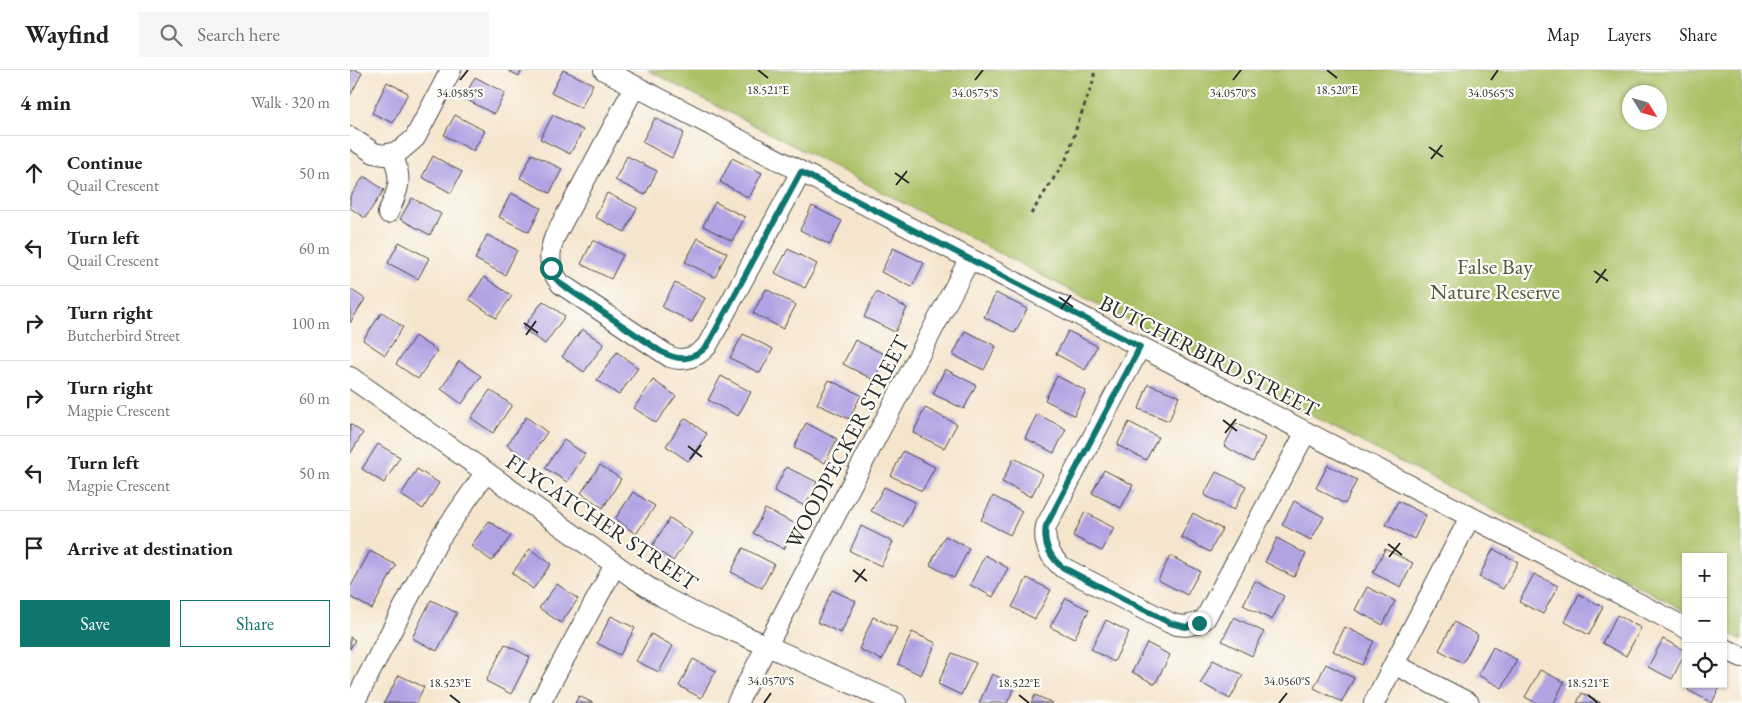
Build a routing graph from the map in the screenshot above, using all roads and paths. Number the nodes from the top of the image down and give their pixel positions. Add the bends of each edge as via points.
1 (451, 70) edge
2 (604, 70) edge
3 (1094, 70) edge
4 (635, 86) junction
5 (350, 137) edge
6 (392, 154) junction
7 (801, 172) junction
8 (388, 213) dead end
9 (1031, 214) dead end
10 (969, 260) junction
11 (1140, 347) junction
12 (350, 377) edge
13 (1306, 432) junction
14 (486, 472) junction
15 (1470, 517) junction
16 (615, 565) junction
17 (1682, 626) edge
18 (767, 646) junction
19 (1727, 650) edge
20 (1742, 657) edge
21 (1394, 664) junction
22 (354, 703) edge
23 (540, 703) edge
24 (737, 703) edge
25 (896, 703) edge
26 (1374, 703) edge
27 (1469, 703) edge

1 - 6 street via 415,138
2 - 4 street, BUTCHERBIRD STREET
3 - 9 path via 1094,79 1068,156
4 - 7 street, BUTCHERBIRD STREET
4 - 7 street via 555,236 550,259 554,277 561,284 670,357 692,357 707,346
5 - 6 street via 374,153
6 - 8 street via 399,189
7 - 10 street, BUTCHERBIRD STREET
10 - 11 street, BUTCHERBIRD STREET
10 - 18 street, WOODPECKER STREET
11 - 13 street, BUTCHERBIRD STREET
11 - 13 street via 1044,534 1049,551 1062,567 1170,623 1186,627 1206,619
12 - 14 street, FLYCATCHER STREET
13 - 15 street, BUTCHERBIRD STREET
14 - 16 street, FLYCATCHER STREET
14 - 22 street via 439,539
15 - 17 street, BUTCHERBIRD STREET
15 - 21 street
16 - 18 street, FLYCATCHER STREET via 663,597
16 - 23 street
18 - 24 street, WOODPECKER STREET
18 - 25 street, FLYCATCHER STREET
19 - 20 street
21 - 26 street
21 - 27 street

